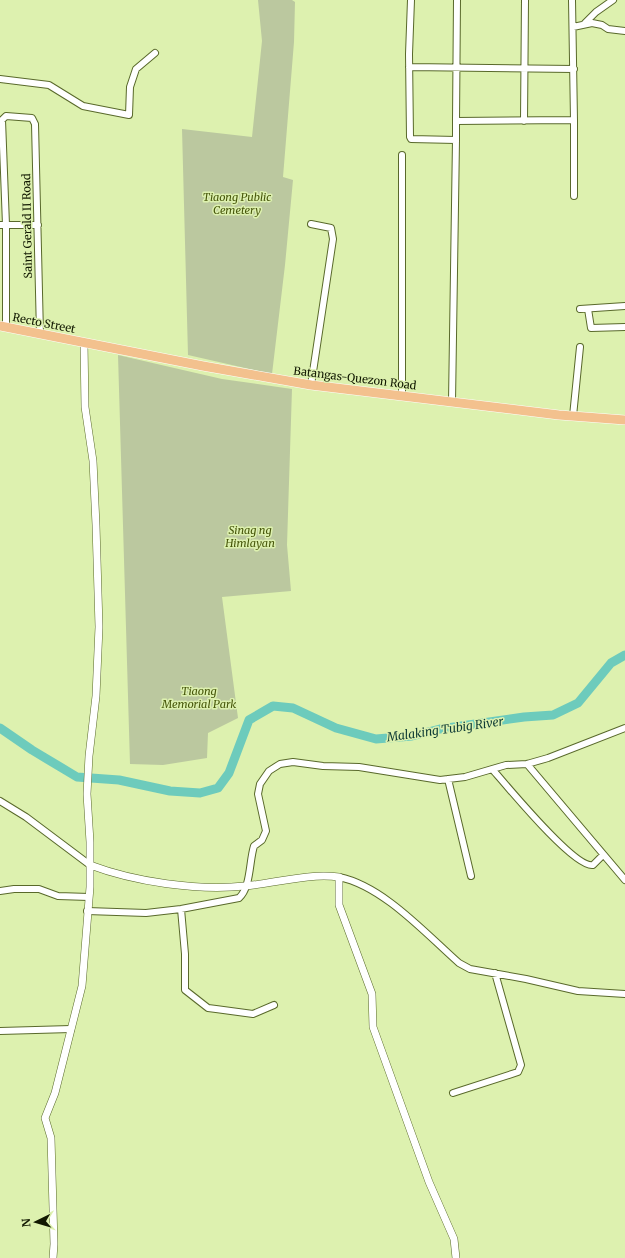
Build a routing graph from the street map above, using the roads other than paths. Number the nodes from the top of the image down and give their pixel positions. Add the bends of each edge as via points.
1 (412, 0) edge
2 (457, 0) edge
3 (525, 0) edge
4 (572, 0) edge
5 (613, 0) edge
6 (585, 24) junction
7 (573, 27) junction
8 (625, 31) edge
9 (155, 53) dead end
10 (409, 67) junction
11 (456, 67) junction
12 (524, 68) junction
13 (574, 69) junction
14 (0, 79) edge
15 (574, 120) junction
16 (456, 121) junction
17 (524, 121) junction
18 (456, 140) junction
19 (402, 156) dead end
20 (574, 196) dead end
21 (311, 224) dead end
22 (3, 225) edge
23 (38, 225) junction
24 (625, 306) edge
25 (580, 309) dead end
26 (588, 309) junction
27 (3, 327) edge
28 (625, 327) edge
29 (40, 334) junction
30 (84, 343) junction
31 (580, 347) dead end
32 (310, 385) junction
33 (402, 396) junction
34 (452, 402) junction
35 (573, 416) junction
36 (625, 420) edge
37 (625, 728) edge
38 (527, 764) junction
39 (493, 770) junction
40 (448, 779) junction
41 (0, 801) edge
42 (603, 855) junction
43 (90, 865) junction
44 (471, 876) dead end
45 (339, 877) junction
46 (625, 880) edge
47 (247, 886) junction
48 (0, 891) edge
49 (88, 897) junction
50 (181, 909) junction
51 (87, 911) junction
52 (495, 973) junction
53 (625, 994) edge
54 (274, 1005) dead end
55 (71, 1029) junction
56 (0, 1031) edge
57 (453, 1092) dead end
58 (53, 1258) edge
59 (456, 1258) edge

1 - 10 street
2 - 11 street
3 - 12 street
4 - 7 street
5 - 6 street
6 - 7 street
6 - 8 street via 592,23 608,29
7 - 13 street
9 - 14 street via 136,69 130,87 129,115 83,106 49,85
10 - 11 street
10 - 18 street via 411,139
11 - 12 street
11 - 16 street
12 - 13 street
12 - 17 street
13 - 15 street
15 - 17 street
15 - 20 street
16 - 17 street
16 - 18 street
18 - 34 street
19 - 33 street
21 - 32 street via 331,228 333,239
22 - 23 street
22 - 23 street, Saint Gerald II Road via 2,120 6,116 32,118 35,124
22 - 27 street
23 - 29 street, Saint Gerald II Road
24 - 26 street
25 - 26 street
26 - 28 street via 591,328
27 - 29 main road, Recto Street
29 - 30 main road, Recto Street
30 - 32 main road, Batangas-Quezon Road
30 - 43 street via 85,407 93,461 96,517 99,627 87,794
31 - 35 street
32 - 33 main road, Batangas-Quezon Road
33 - 34 main road, Batangas-Quezon Road
34 - 35 main road, Batangas-Quezon Road
35 - 36 main road, Batangas-Quezon Road
37 - 38 street
38 - 39 street via 506,765
38 - 42 street
39 - 40 street
39 - 42 street via 548,833 584,864 593,865
40 - 44 street
40 - 47 street via 440,780 359,767 293,762 280,764 269,772 260,784 258,794 266,832 262,840 254,846
41 - 43 street via 26,817
42 - 46 street
43 - 47 street via 112,873 151,881 210,887
43 - 49 street
45 - 47 street via 317,876
45 - 52 street via 361,883 385,898 459,963
45 - 59 street via 339,905 372,994 373,1028 429,1182 454,1239
47 - 50 street via 239,898
48 - 49 street via 39,889 58,896
49 - 51 street
50 - 51 street via 146,913
50 - 54 street via 185,990 208,1008 253,1014
51 - 55 street via 82,986
52 - 53 street via 578,991
52 - 57 street via 521,1069
55 - 56 street
55 - 58 street via 55,1093 45,1118 51,1138

